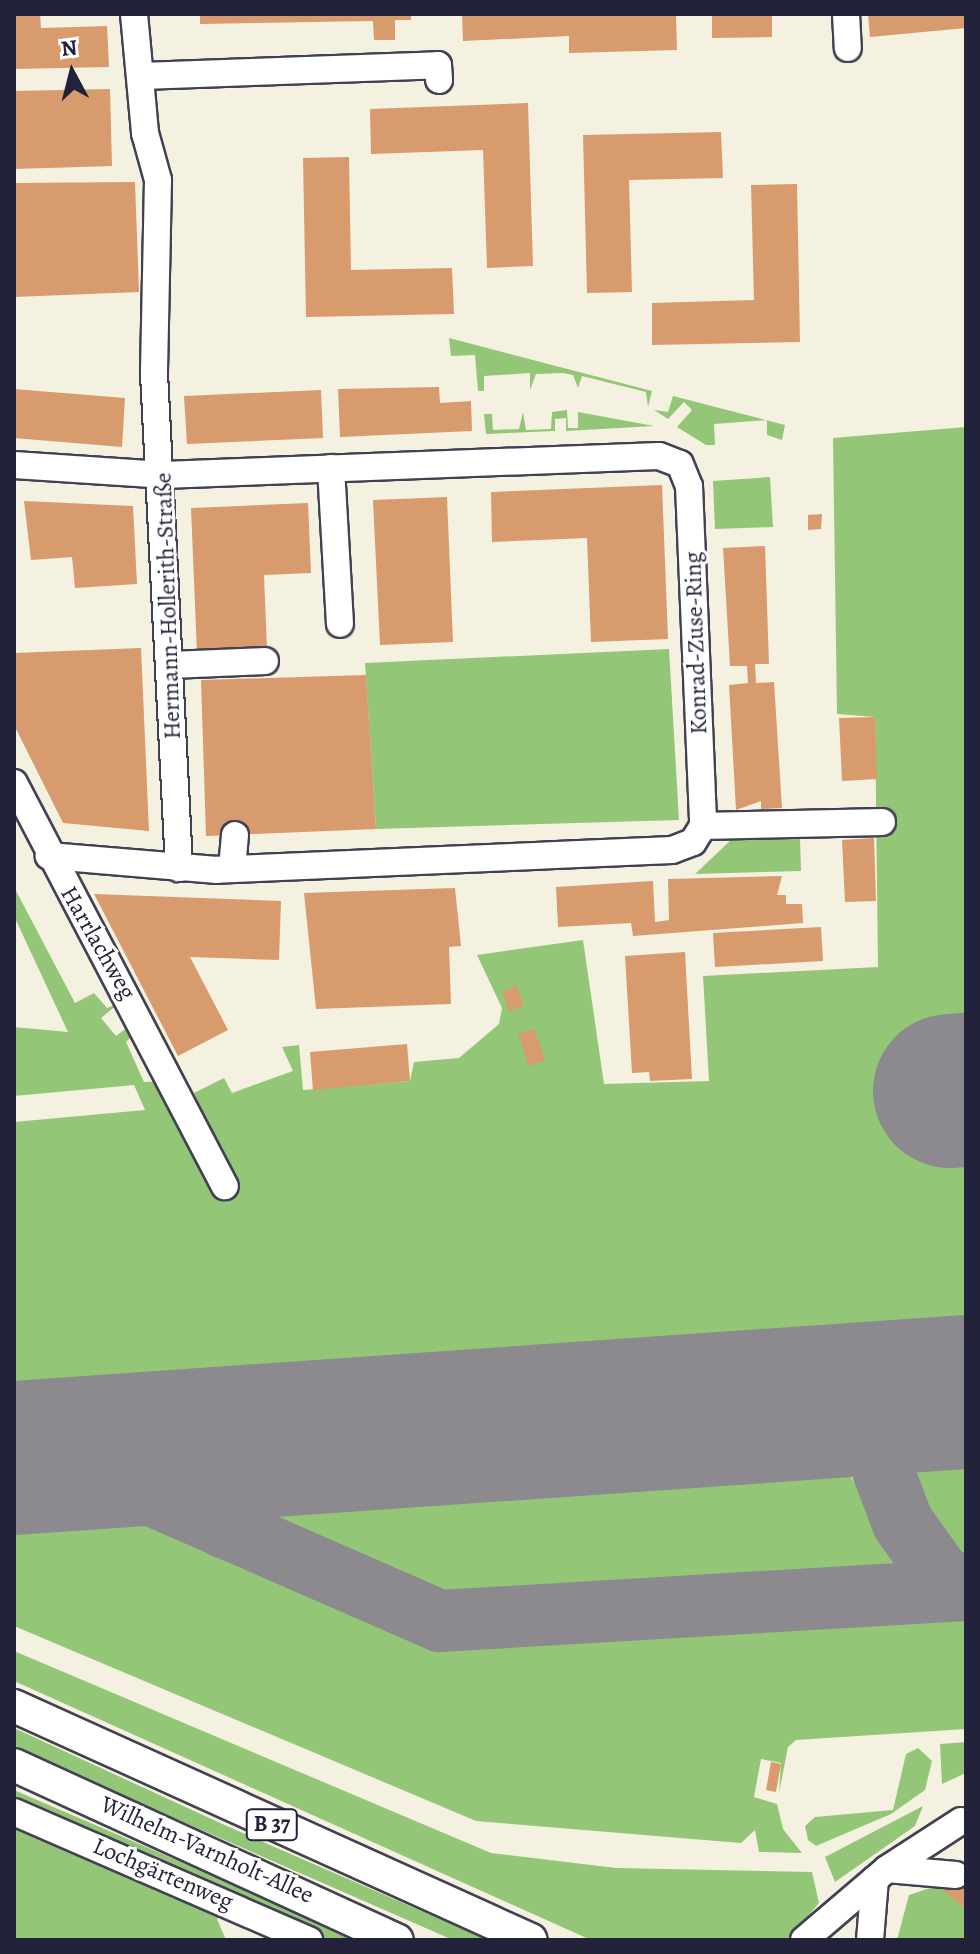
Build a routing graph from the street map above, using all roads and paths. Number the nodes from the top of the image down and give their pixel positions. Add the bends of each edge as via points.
1 (134, 14) edge
2 (846, 14) edge
3 (848, 48) dead end
4 (142, 76) junction
5 (439, 80) dead end
6 (14, 465) edge
7 (331, 468) junction
8 (163, 475) junction
9 (340, 624) dead end
10 (265, 661) dead end
11 (171, 665) junction
12 (14, 783) edge
13 (882, 822) dead end
14 (703, 826) junction
15 (235, 835) dead end
16 (49, 856) junction
17 (179, 868) junction
18 (232, 869) junction
19 (225, 1186) dead end
20 (14, 1706) edge
21 (14, 1765) edge
22 (14, 1812) edge
23 (961, 1821) dead end
24 (881, 1874) junction
25 (956, 1875) dead end
26 (839, 1912) junction
27 (309, 1940) edge
28 (397, 1940) edge
29 (531, 1940) edge
30 (805, 1940) edge
31 (832, 1940) edge
32 (870, 1940) edge

1 - 4 street, Hermann-Hollerith-Straße
2 - 3 street
4 - 5 street via 438,65
4 - 8 street, Hermann-Hollerith-Straße via 158,180 156,345
6 - 8 street, Konrad-Zuse-Ring
7 - 8 street, Konrad-Zuse-Ring
7 - 9 street
7 - 14 street, Konrad-Zuse-Ring via 659,456 680,464 689,486
8 - 11 street, Hermann-Hollerith-Straße
10 - 11 street
11 - 17 street, Hermann-Hollerith-Straße
12 - 16 street, Harrlachweg
13 - 14 street
14 - 18 street via 693,842 672,850
15 - 18 street
16 - 17 street
16 - 19 street, Harrlachweg
17 - 18 street
20 - 29 main road, Wilhelm-Varnholt-Allee / B 37
21 - 28 main road, Wilhelm-Varnholt-Allee / B 37
22 - 27 street, Lochgärtenweg
23 - 24 street
24 - 25 street
24 - 26 street
24 - 32 street
26 - 30 street
26 - 31 street

